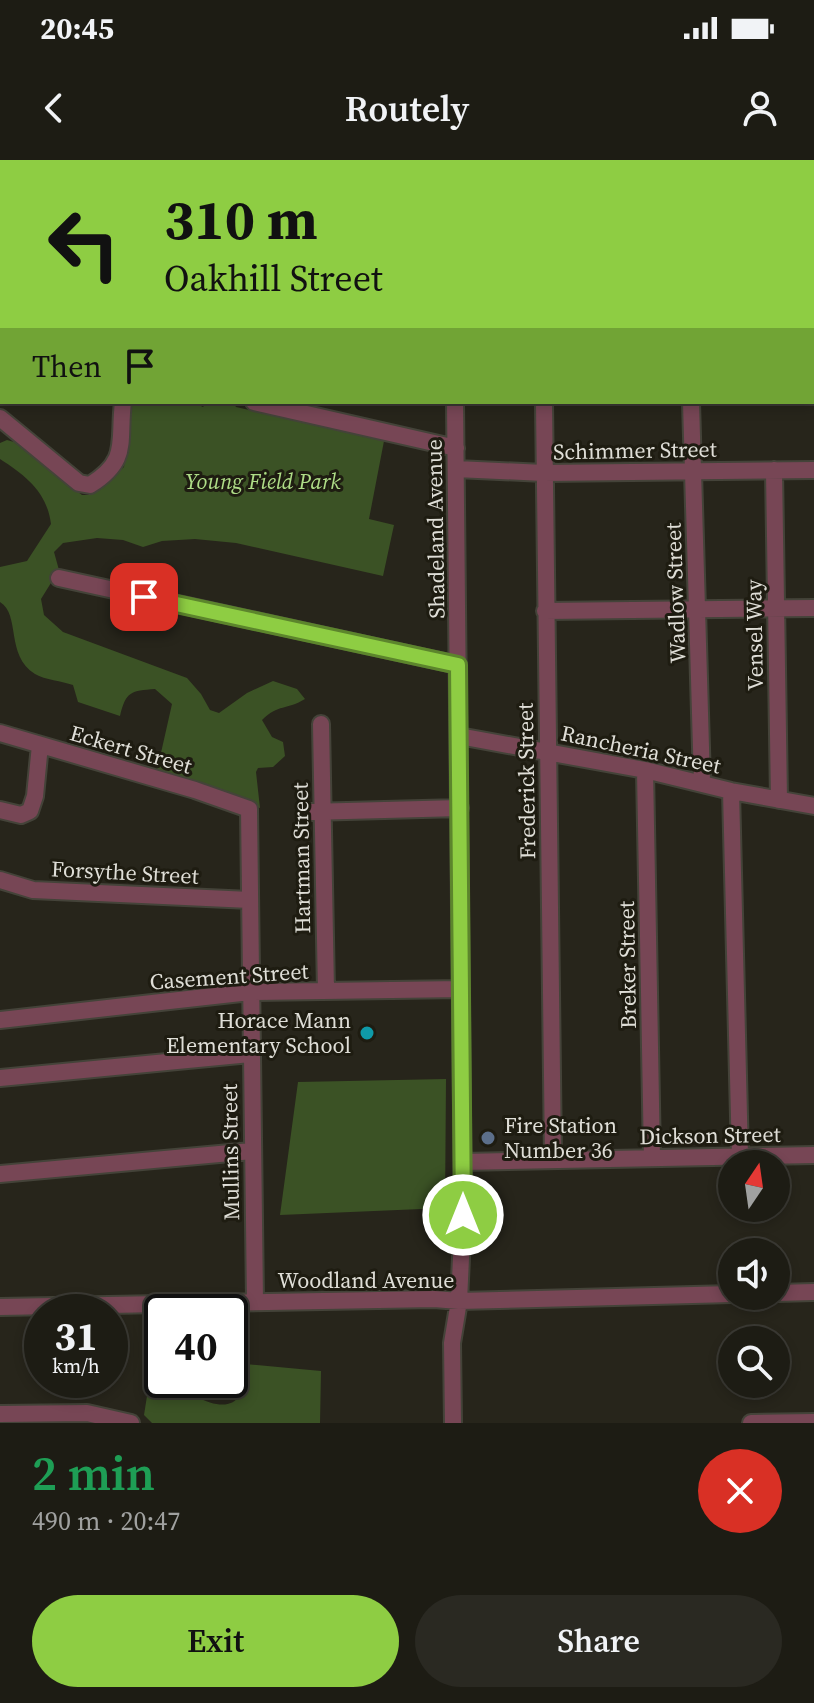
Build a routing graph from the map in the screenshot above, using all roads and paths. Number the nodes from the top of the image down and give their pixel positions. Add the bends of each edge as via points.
1 (123, 404) edge
2 (263, 404) edge
3 (455, 404) edge
4 (544, 404) edge
5 (691, 404) edge
6 (0, 418) edge
7 (456, 448) junction
8 (456, 469) junction
9 (693, 470) junction
10 (774, 470) junction
11 (814, 470) edge
12 (544, 473) junction
13 (59, 578) dead end
14 (814, 608) edge
15 (697, 609) junction
16 (775, 609) junction
17 (545, 611) junction
18 (458, 665) junction
19 (321, 724) dead end
20 (0, 733) edge
21 (459, 736) junction
22 (40, 745) junction
23 (548, 752) junction
24 (645, 770) junction
25 (702, 782) junction
26 (731, 791) junction
27 (779, 800) junction
28 (814, 806) edge
29 (460, 808) junction
30 (249, 809) joint
31 (0, 810) edge
32 (316, 812) junction
33 (0, 880) edge
34 (250, 900) junction
35 (461, 989) junction
36 (326, 991) junction
37 (250, 992) junction
38 (0, 1020) edge
39 (250, 1054) junction
40 (0, 1078) edge
41 (740, 1150) edge
42 (252, 1151) junction
43 (814, 1155) edge
44 (790, 1156) edge
45 (718, 1157) edge
46 (652, 1158) junction
47 (553, 1160) junction
48 (463, 1162) junction
49 (0, 1174) edge
50 (814, 1292) edge
51 (790, 1293) edge
52 (718, 1294) edge
53 (459, 1301) junction
54 (255, 1302) junction
55 (0, 1307) edge
56 (0, 1414) edge
57 (814, 1422) edge
58 (131, 1423) edge
59 (453, 1423) edge
60 (751, 1423) edge

1 - 6 street via 119,458 90,485 79,483
2 - 7 street
3 - 7 street, Shadeland Avenue
4 - 12 street, Frederick Street
5 - 9 street, Wadlow Street
7 - 8 street, Shadeland Avenue
8 - 12 street, Schimmer Street
8 - 18 street, Shadeland Avenue
9 - 10 street, Schimmer Street
9 - 12 street, Schimmer Street
9 - 15 street, Wadlow Street
10 - 11 street, Schimmer Street
10 - 16 street, Vensel Way
12 - 17 street, Frederick Street
13 - 18 street
14 - 16 street
15 - 16 street
15 - 17 street
15 - 25 street, Wadlow Street
16 - 27 street, Vensel Way
17 - 23 street, Frederick Street
18 - 21 street, Shadeland Avenue
19 - 32 street, Hartman Street
20 - 22 street, Eckert Street
21 - 23 street, Rancheria Street
21 - 29 street, Shadeland Avenue
22 - 30 street, Eckert Street
22 - 31 street via 30,811 25,815
23 - 24 street, Rancheria Street
23 - 47 street, Frederick Street
24 - 25 street, Rancheria Street
24 - 46 street, Breker Street
25 - 26 street, Rancheria Street
26 - 27 street, Rancheria Street
26 - 41 street
27 - 28 street, Rancheria Street
29 - 32 street
29 - 35 street, Shadeland Avenue
30 - 34 street, Mullins Street
32 - 36 street, Hartman Street
33 - 34 street, Forsythe Street via 33,890
34 - 37 street, Mullins Street
35 - 36 street, Casement Street
35 - 48 street, Shadeland Avenue
36 - 37 street, Casement Street
37 - 38 street, Casement Street
37 - 39 street, Mullins Street
39 - 40 street
39 - 42 street, Mullins Street
42 - 49 street
42 - 54 street, Mullins Street
43 - 44 street, Dickson Street
45 - 46 street, Dickson Street
46 - 47 street, Dickson Street
47 - 48 street, Dickson Street
48 - 53 street, Shadeland Avenue
50 - 51 street
52 - 53 street, Woodland Avenue
53 - 54 street, Woodland Avenue
53 - 59 street, Shadeland Avenue via 452,1343
54 - 55 street, Woodland Avenue
56 - 58 street via 87,1413
57 - 60 street

